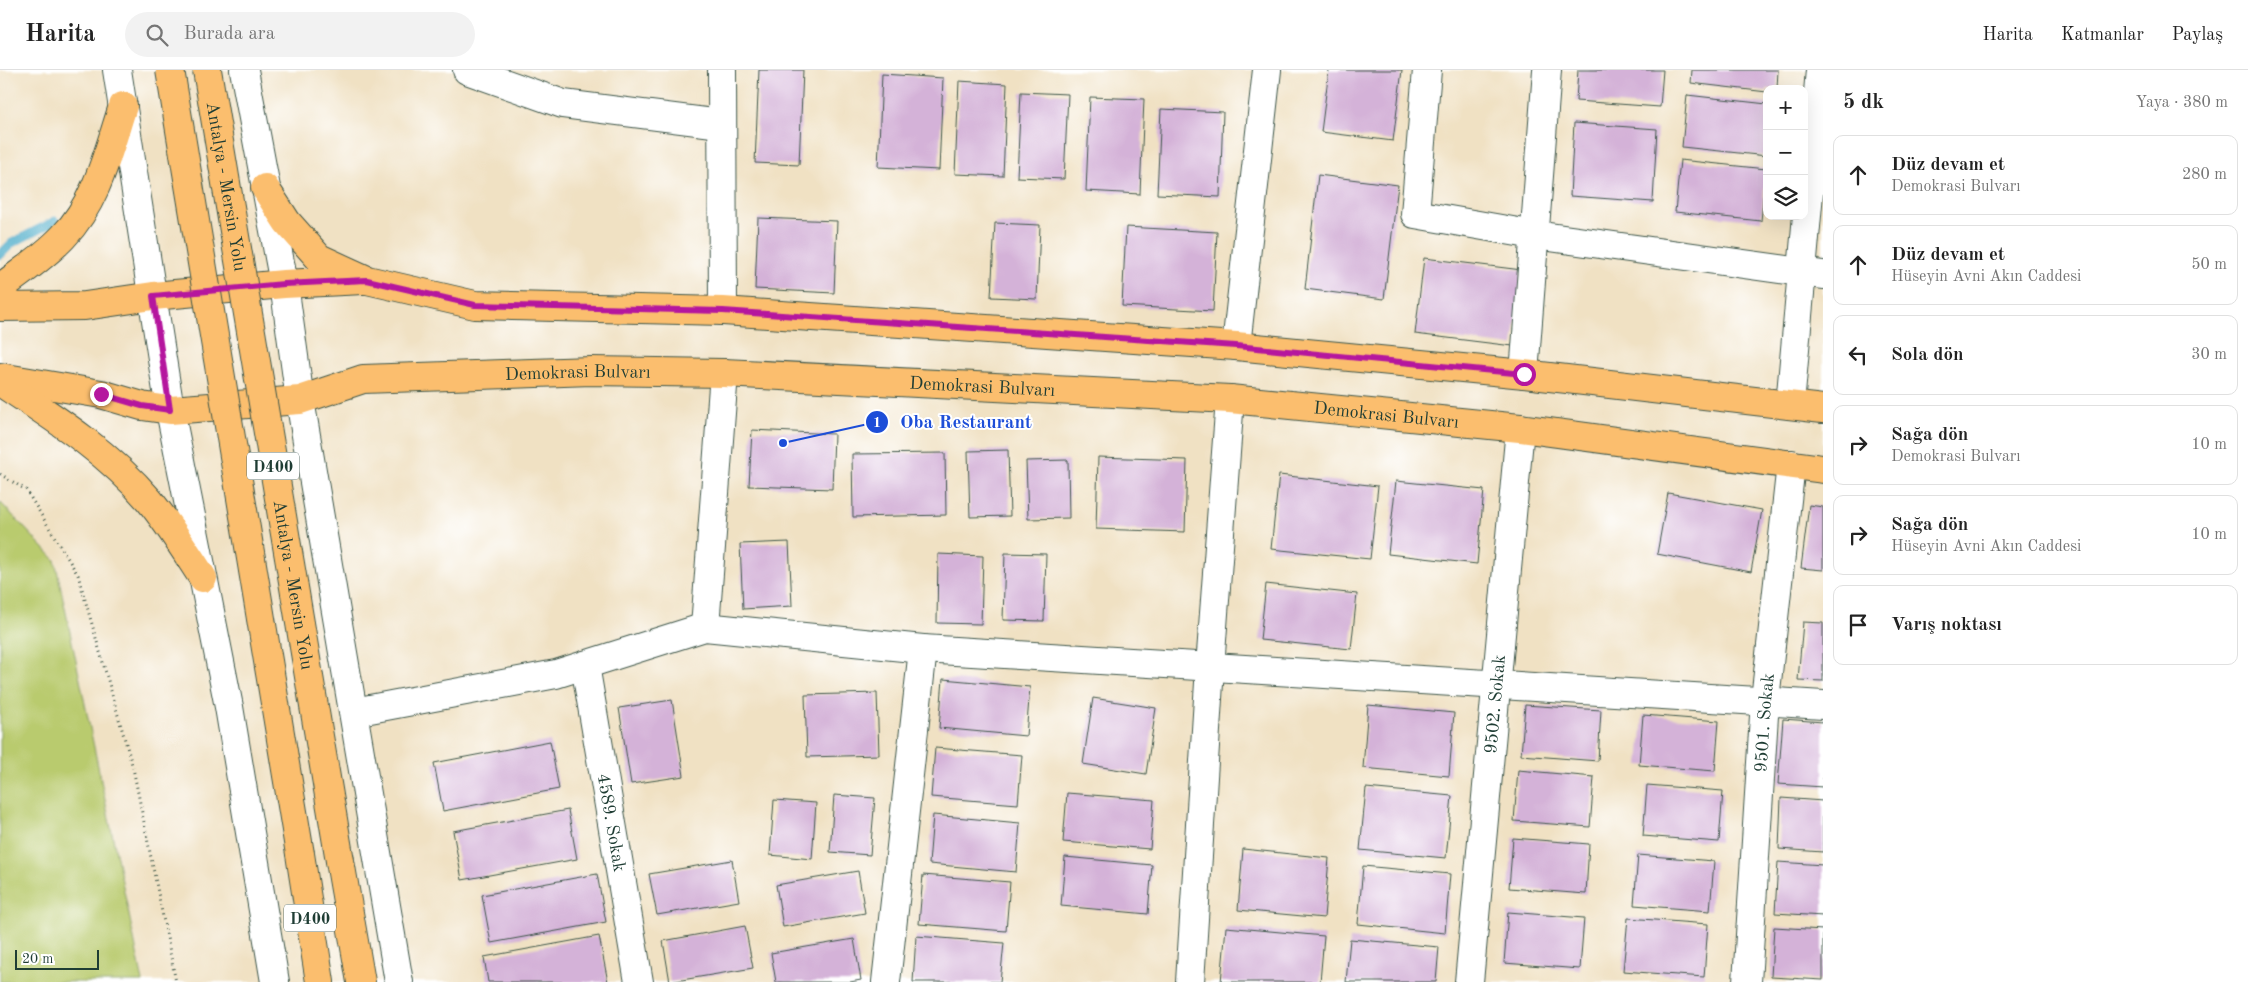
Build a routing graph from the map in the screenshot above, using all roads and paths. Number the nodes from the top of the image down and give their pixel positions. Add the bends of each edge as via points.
1 (118, 70) edge
2 (170, 70) edge
3 (207, 70) edge
4 (244, 70) edge
5 (467, 70) edge
6 (722, 70) edge
7 (1267, 70) edge
8 (1427, 70) edge
9 (1547, 70) edge
10 (1820, 70) edge
11 (123, 106) junction
12 (721, 124) junction
13 (265, 188) junction
14 (1535, 235) junction
15 (1812, 274) edge
16 (367, 280) junction
17 (284, 284) junction
18 (0, 288) edge
19 (153, 296) junction
20 (0, 307) edge
21 (723, 311) junction
22 (1236, 346) junction
23 (724, 373) junction
24 (1524, 374) junction
25 (0, 377) edge
26 (0, 382) edge
27 (1230, 399) junction
28 (300, 400) junction
29 (1790, 405) junction
30 (1823, 409) edge
31 (170, 410) junction
32 (1520, 428) junction
33 (1791, 464) junction
34 (1823, 469) edge
35 (0, 474) edge
36 (203, 578) junction
37 (705, 627) junction
38 (924, 649) junction
39 (585, 664) junction
40 (1210, 667) junction
41 (1497, 684) junction
42 (1765, 700) junction
43 (1823, 705) edge
44 (354, 712) junction
45 (176, 982) edge
46 (276, 982) edge
47 (320, 982) edge
48 (361, 982) edge
49 (399, 982) edge
50 (639, 982) edge
51 (886, 982) edge
52 (1190, 982) edge
53 (1469, 982) edge
54 (1747, 982) edge

1 - 11 street
2 - 47 main road, Antalya - Mersin Yolu / D400, bridge
3 - 48 main road, Antalya - Mersin Yolu / D400, bridge
4 - 13 street
5 - 12 street via 563,104
6 - 12 street
7 - 22 street
8 - 14 street via 1415,214
9 - 14 street
10 - 15 street
11 - 18 main road via 96,186 75,224 49,250
11 - 19 street
12 - 21 street
13 - 16 main road via 287,222 319,258
13 - 17 street
14 - 15 street
14 - 24 street
15 - 29 street
16 - 17 main road
16 - 21 main road via 475,305
17 - 19 main road
17 - 28 street
19 - 20 main road via 85,306
19 - 31 street
21 - 22 main road
22 - 24 main road
23 - 27 main road, Demokrasi Bulvarı
23 - 28 main road, Demokrasi Bulvarı via 591,371 364,379
23 - 37 street
24 - 29 main road
25 - 31 main road, Demokrasi Bulvarı via 101,394
26 - 36 main road via 69,428 132,481 164,520
27 - 32 main road, Demokrasi Bulvarı
27 - 40 street
28 - 31 main road, Demokrasi Bulvarı
28 - 44 street
29 - 30 main road
31 - 36 street
32 - 33 main road, Demokrasi Bulvarı
32 - 41 street, 9502. Sokak
33 - 34 main road, Demokrasi Bulvarı
33 - 42 street, 9501. Sokak
35 - 45 path via 26,490 78,575 133,768
36 - 46 street
37 - 38 street
37 - 39 street
38 - 40 street
38 - 51 street
39 - 44 street via 556,674
39 - 50 street, 4589. Sokak
40 - 41 street
40 - 52 street
41 - 42 street
41 - 53 street, 9502. Sokak
42 - 43 street
42 - 54 street, 9501. Sokak
44 - 49 street

